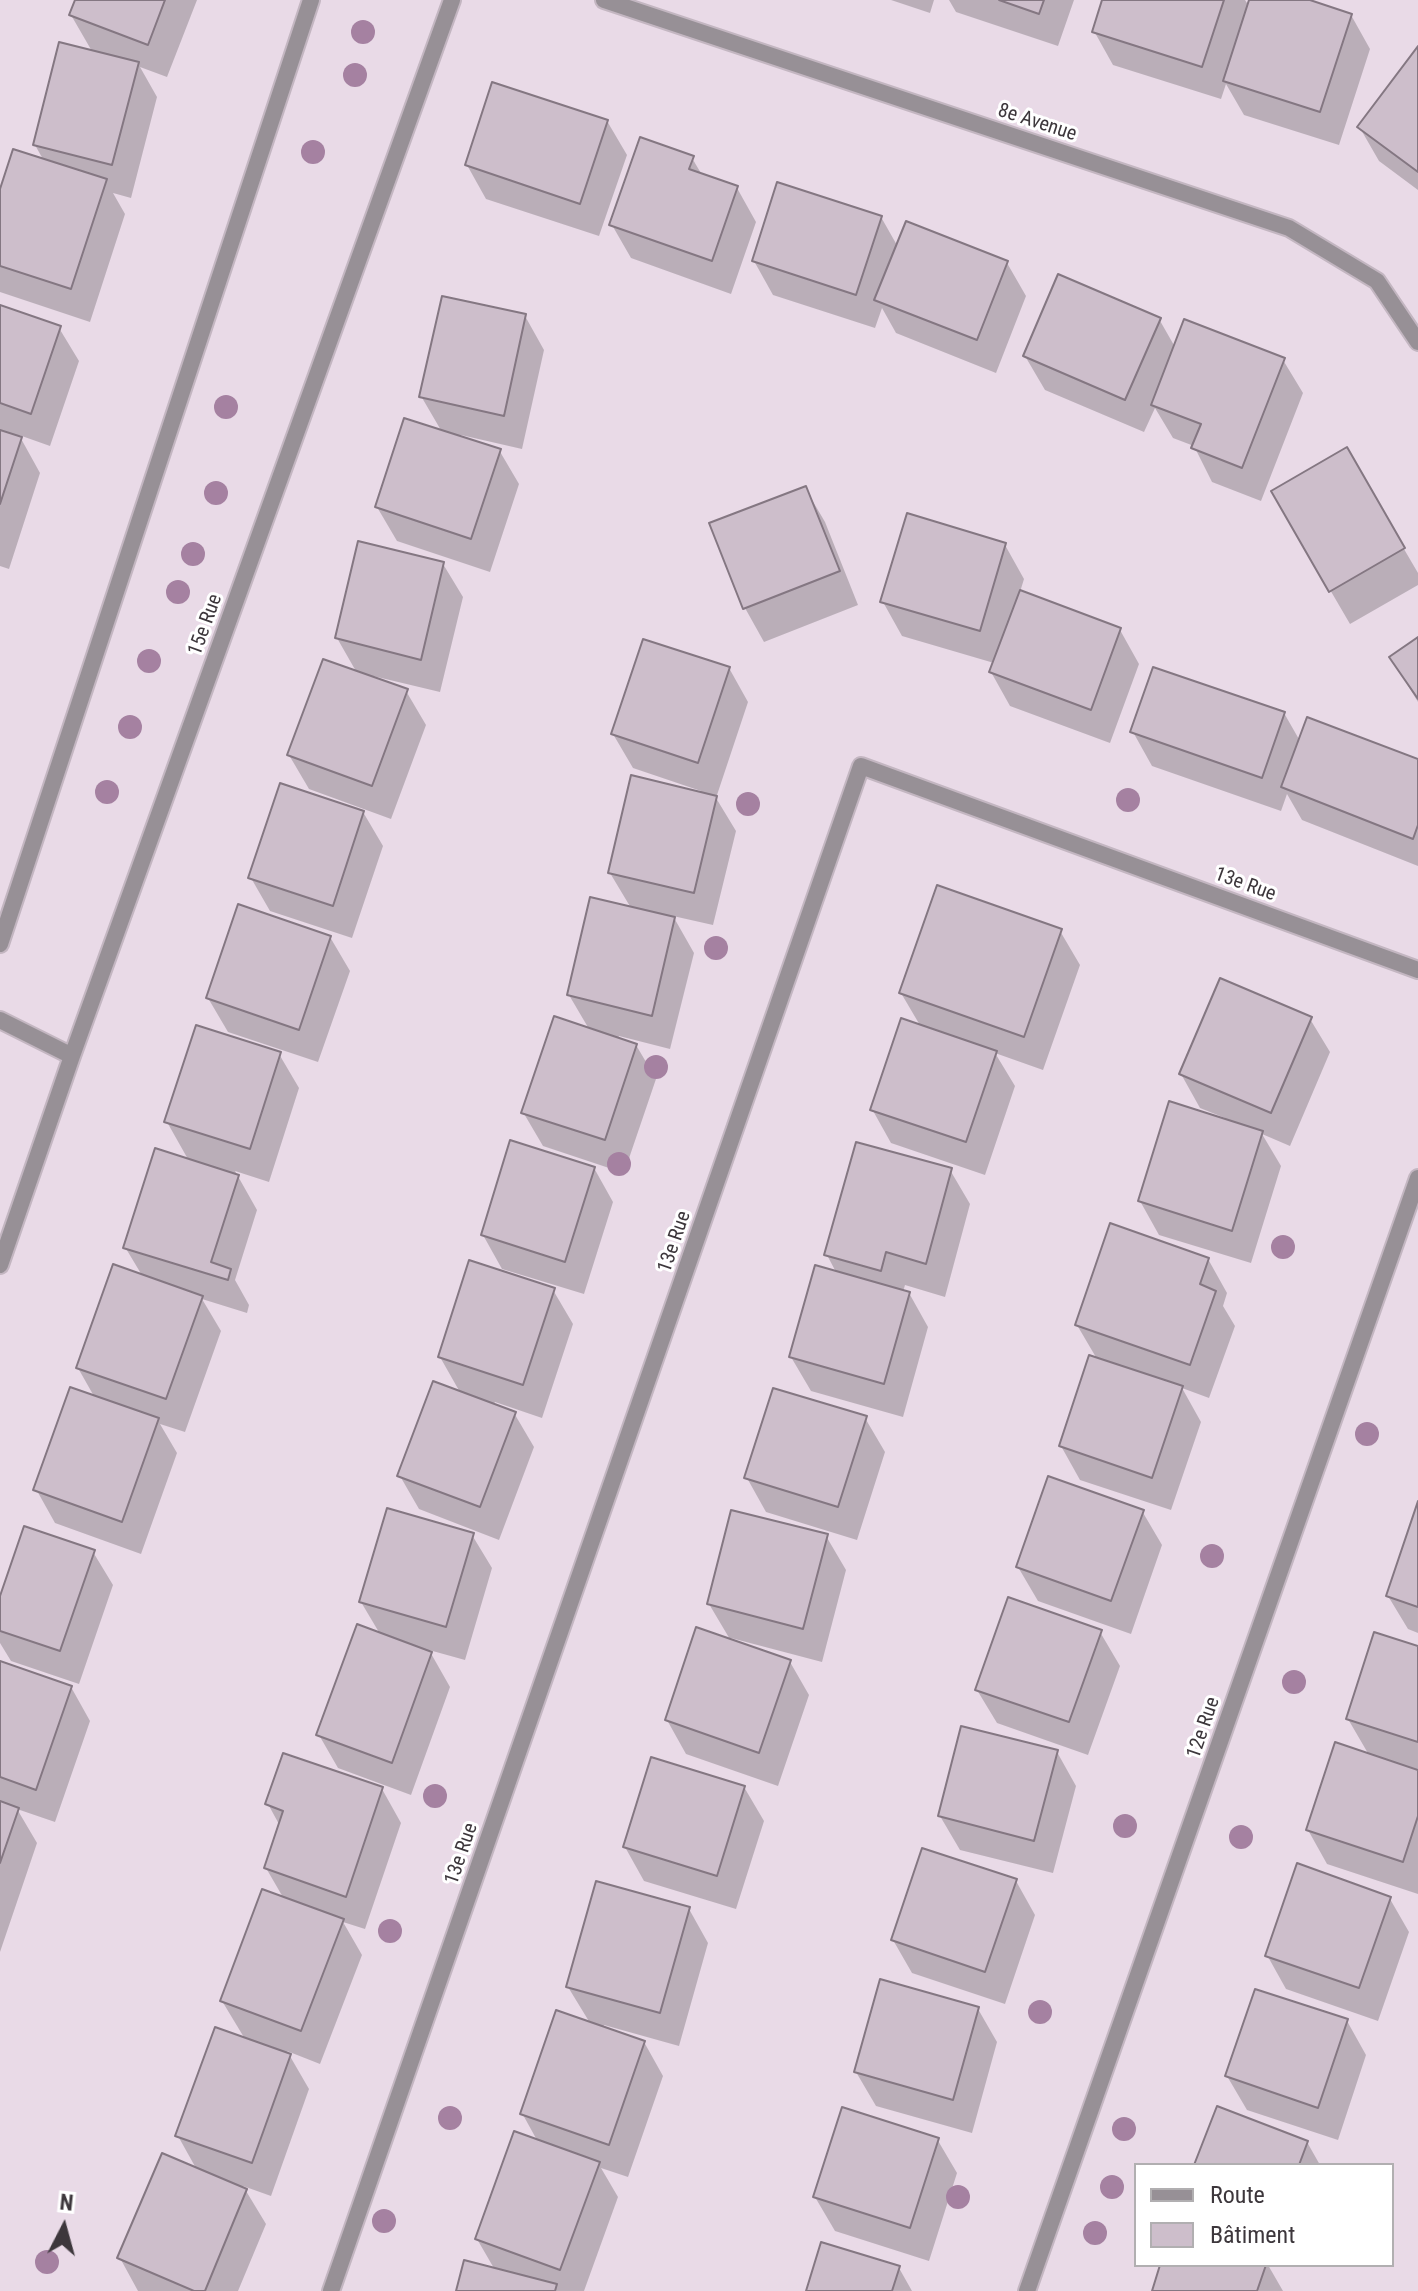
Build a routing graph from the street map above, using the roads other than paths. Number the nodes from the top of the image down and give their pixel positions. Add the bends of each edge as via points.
1 (311, 0) edge
2 (452, 0) edge
3 (604, 0) edge
4 (1418, 342) edge
5 (0, 944) edge
6 (1418, 970) edge
7 (0, 1020) edge
8 (72, 1056) junction
9 (1418, 1178) edge
10 (0, 1265) edge
11 (331, 2291) edge
12 (1027, 2291) edge

1 - 5 street
2 - 8 street, 15e Rue
3 - 4 street, 8e Avenue via 1289,228 1377,281
6 - 11 street, 13e Rue via 861,766
7 - 8 street
8 - 10 street, 15e Rue
9 - 12 street, 12e Rue

